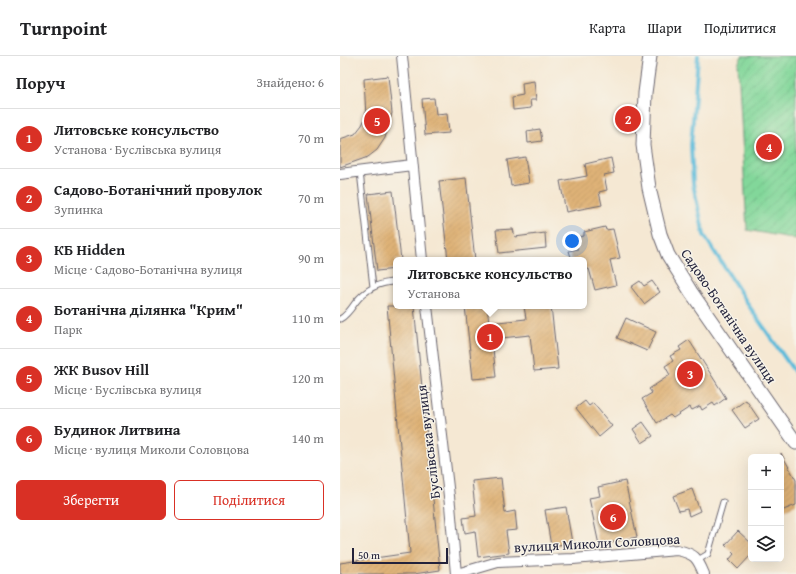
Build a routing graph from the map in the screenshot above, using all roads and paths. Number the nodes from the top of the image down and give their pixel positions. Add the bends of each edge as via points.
1 (402, 56) edge
2 (650, 56) edge
3 (412, 165) junction
4 (360, 172) junction
5 (340, 174) edge
6 (422, 257) edge
7 (393, 282) edge
8 (373, 287) junction
9 (427, 309) edge
10 (340, 319) edge
11 (796, 443) edge
12 (723, 502) dead end
13 (698, 560) junction
14 (456, 574) edge
15 (704, 574) edge

1 - 3 street
2 - 11 street, Садово-Ботанічна вулиця via 645,93 643,145 649,188 660,234 668,255 691,292
3 - 4 street
3 - 6 street
4 - 5 street
4 - 8 lane
7 - 8 lane
8 - 10 lane
9 - 14 street, Буслівська вулиця
12 - 13 lane via 708,554
13 - 14 street, вулиця Миколи Соловцова via 690,552 677,550 573,559 498,562
13 - 15 street

